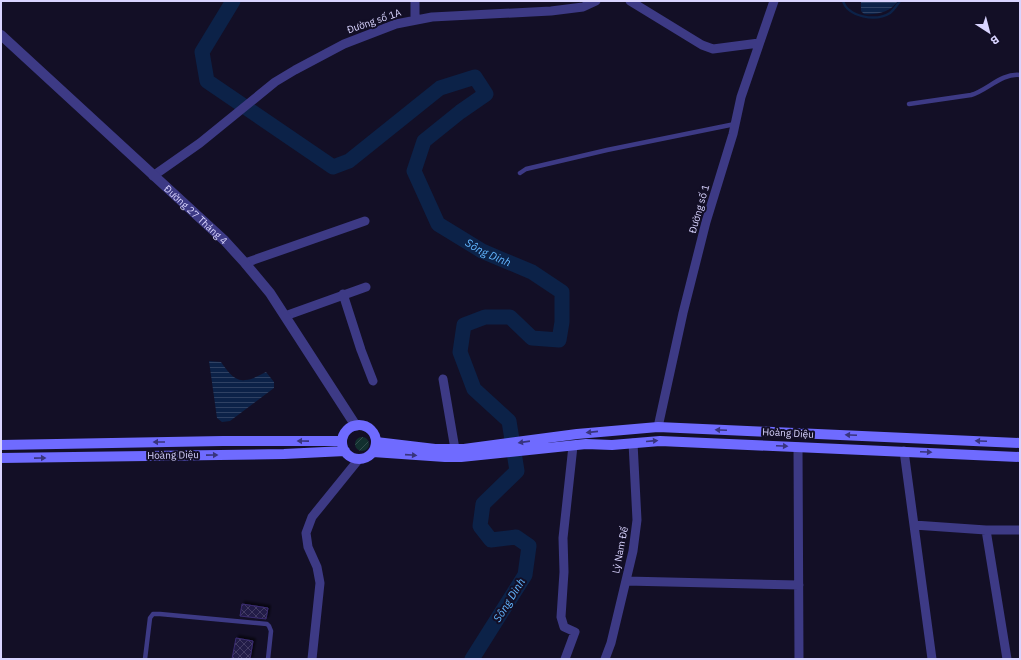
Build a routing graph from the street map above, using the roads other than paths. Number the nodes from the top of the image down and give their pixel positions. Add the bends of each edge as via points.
1 (414, 1) edge
2 (630, 1) edge
3 (774, 1) edge
4 (593, 2) edge
5 (415, 20) junction
6 (1, 35) edge
7 (759, 43) junction
8 (1020, 76) edge
9 (909, 104) dead end
10 (735, 124) junction
11 (520, 173) dead end
12 (153, 176) junction
13 (366, 221) dead end
14 (245, 263) junction
15 (366, 287) dead end
16 (343, 294) junction
17 (285, 316) junction
18 (443, 379) dead end
19 (373, 381) dead end
20 (356, 426) junction
21 (658, 427) junction
22 (811, 434) junction
23 (342, 441) junction
24 (633, 443) junction
25 (1020, 443) edge
26 (1, 444) edge
27 (572, 446) junction
28 (374, 447) junction
29 (798, 447) junction
30 (810, 447) junction
31 (455, 450) junction
32 (345, 451) junction
33 (491, 451) junction
34 (904, 451) junction
35 (1020, 457) edge
36 (1, 458) edge
37 (359, 459) junction
38 (914, 525) junction
39 (986, 530) junction
40 (1020, 530) edge
41 (626, 581) junction
42 (799, 585) junction
43 (145, 659) edge
44 (268, 659) edge
45 (312, 659) edge
46 (565, 659) edge
47 (605, 659) edge
48 (799, 659) edge
49 (932, 659) edge
50 (1007, 659) edge

1 - 5 street
2 - 7 street via 702,45 713,49
3 - 7 street, Đường số 1
4 - 5 street, Đường số 1A via 583,7 551,11
5 - 12 street, Đường số 1A via 396,24 344,44 275,82
6 - 12 street, Đường 27 Tháng 4
7 - 10 street, Đường số 1 via 741,96
8 - 9 lane via 1009,75 971,95
10 - 11 lane via 607,150 526,169
10 - 21 street, Đường số 1 via 706,222
12 - 14 street, Đường 27 Tháng 4 via 225,241
13 - 14 street
14 - 17 street, Đường 27 Tháng 4
15 - 16 street
16 - 17 street
16 - 19 street
17 - 20 street, Đường 27 Tháng 4
18 - 31 street
20 - 23 main road via 346,431
20 - 28 main road via 361,425 370,429 375,437
22 -> 21 main road, Hoàng Diệu
21 -> 33 main road, Hoàng Diệu via 557,437
25 -> 22 main road, Hoàng Diệu
22 - 30 main road
23 -> 26 main road, Hoàng Diệu
23 - 32 main road
24 - 27 main road, Hoàng Diệu
24 -> 29 main road, Hoàng Diệu via 660,441
24 - 41 street, Lý Nam Đế via 637,520
27 - 33 main road, Hoàng Diệu
27 - 46 street via 563,538 561,617 564,627 575,632
28 - 31 main road
28 -> 33 main road via 445,458
28 - 37 main road via 369,456
29 - 30 main road, Hoàng Diệu
29 - 42 street
30 - 34 main road, Hoàng Diệu
31 - 33 main road
36 -> 32 main road, Hoàng Diệu
32 - 37 main road
34 -> 35 main road, Hoàng Diệu
34 - 38 street
37 - 45 street via 312,517 306,532 308,547 317,567 320,583
38 - 39 street
38 - 49 street
39 - 40 street
39 - 50 street
41 - 42 street
41 - 47 street, Lý Nam Đế
42 - 48 street
43 - 44 lane via 150,618 153,614 267,624 271,631

